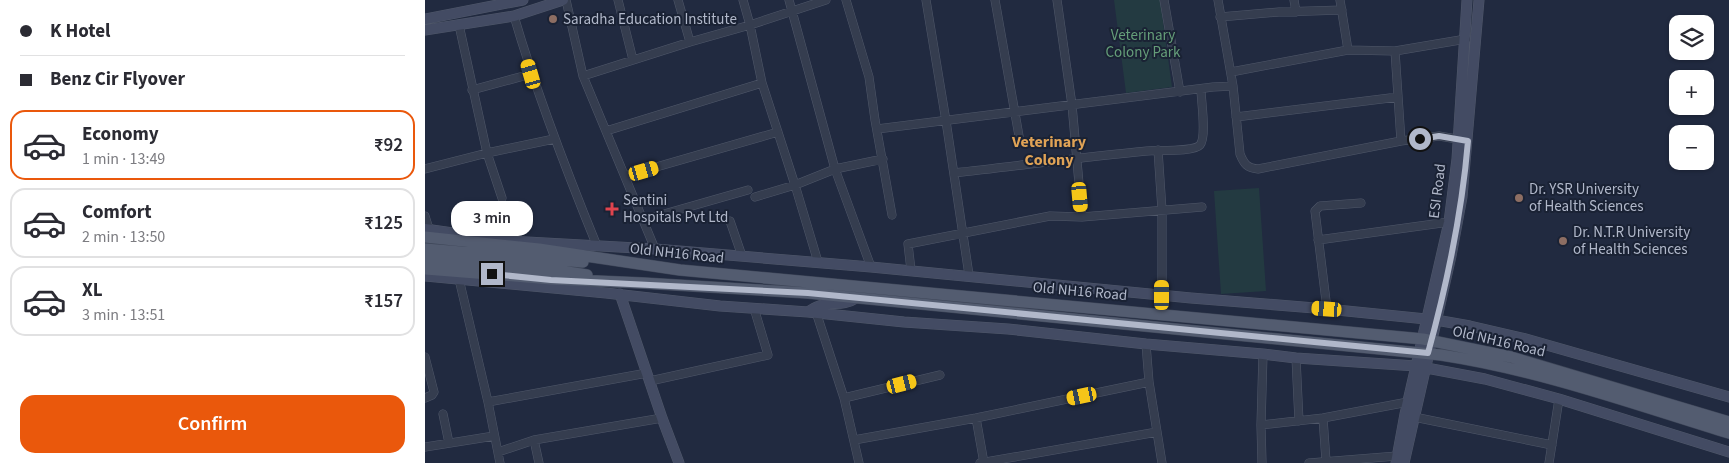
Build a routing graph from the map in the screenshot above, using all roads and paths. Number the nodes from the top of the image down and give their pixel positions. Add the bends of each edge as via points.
1 (523, 0) edge
2 (565, 0) edge
3 (618, 0) edge
4 (679, 0) edge
5 (743, 0) edge
6 (789, 0) edge
7 (826, 0) edge
8 (846, 0) edge
9 (925, 0) edge
10 (995, 0) edge
11 (1057, 0) edge
12 (1164, 0) edge
13 (1218, 0) edge
14 (1294, 0) edge
15 (1340, 0) edge
16 (1467, 0) edge
17 (1479, 0) edge
18 (791, 10) junction
19 (1342, 10) junction
20 (1296, 12) junction
21 (514, 16) junction
22 (1220, 17) junction
23 (425, 19) edge
24 (459, 24) junction
25 (750, 25) junction
26 (425, 30) edge
27 (1466, 39) junction
28 (690, 42) junction
29 (1347, 50) junction
30 (1395, 51) junction
31 (633, 60) junction
32 (1231, 72) junction
33 (531, 74) junction
34 (583, 76) junction
35 (763, 83) junction
36 (1233, 86) junction
37 (1201, 89) junction
38 (472, 90) junction
39 (1180, 92) junction
40 (1398, 97) junction
41 (1072, 105) junction
42 (1014, 112) junction
43 (1236, 117) junction
44 (946, 121) junction
45 (877, 129) junction
46 (606, 131) junction
47 (778, 132) junction
48 (1019, 136) dead end
49 (553, 139) junction
50 (1463, 140) junction
51 (1401, 142) junction
52 (1159, 150) junction
53 (487, 153) junction
54 (1077, 158) junction
55 (883, 159) junction
56 (425, 169) edge
57 (835, 169) junction
58 (954, 173) junction
59 (625, 176) junction
60 (795, 185) junction
61 (748, 190) dead end
62 (755, 197) dead end
63 (502, 198) dead end
64 (1361, 203) dead end
65 (1203, 207) dead end
66 (1162, 210) junction
67 (892, 215) dead end
68 (425, 216) edge
69 (1082, 217) junction
70 (643, 220) junction
71 (731, 221) dead end
72 (1449, 222) junction
73 (426, 232) edge
74 (963, 233) junction
75 (1318, 240) junction
76 (597, 246) junction
77 (425, 249) edge
78 (655, 249) junction
79 (742, 256) junction
80 (425, 258) edge
81 (818, 262) junction
82 (636, 264) junction
83 (871, 266) junction
84 (425, 269) edge
85 (911, 270) junction
86 (969, 275) junction
87 (425, 276) edge
88 (459, 279) junction
89 (643, 283) junction
90 (620, 294) junction
91 (1162, 295) junction
92 (856, 298) junction
93 (754, 308) junction
94 (1327, 309) junction
95 (812, 312) junction
96 (1431, 320) junction
97 (1427, 340) junction
98 (1146, 344) junction
99 (1424, 353) junction
100 (1263, 354) junction
101 (425, 357) edge
102 (1296, 358) junction
103 (1420, 367) junction
104 (940, 375) dead end
105 (649, 377) junction
106 (1149, 382) junction
107 (1729, 397) edge
108 (425, 398) edge
109 (844, 398) junction
110 (1559, 399) junction
111 (488, 402) junction
112 (1407, 402) junction
113 (443, 414) dead end
114 (1414, 417) junction
115 (662, 418) junction
116 (976, 418) junction
117 (1323, 418) junction
118 (1299, 421) junction
119 (1729, 422) edge
120 (1261, 425) junction
121 (1157, 432) junction
122 (1729, 433) edge
123 (493, 436) junction
124 (534, 440) junction
125 (854, 440) junction
126 (449, 443) junction
127 (1552, 445) junction
128 (425, 447) edge
129 (498, 452) junction
130 (1729, 452) edge
131 (1326, 461) junction
132 (1399, 461) edge
133 (500, 463) edge
134 (539, 463) edge
135 (679, 463) edge
136 (859, 463) edge
137 (983, 463) edge
138 (1161, 463) edge
139 (1263, 463) edge
140 (1309, 463) edge
141 (1549, 463) edge

1 - 23 street
2 - 21 street
2 - 34 street
3 - 31 street
4 - 28 street
5 - 25 street
6 - 18 street
7 - 18 street
8 - 45 street via 869,77
9 - 44 street
10 - 42 street
11 - 41 street
12 - 39 street
13 - 22 street
14 - 20 street
15 - 19 street
16 - 27 street, ESI Road
17 - 50 street, ESI Road
18 - 25 street
18 - 57 street
19 - 20 street
19 - 29 street
20 - 22 street
21 - 24 street
21 - 33 street
22 - 32 street
24 - 26 street
24 - 38 street
25 - 28 street
25 - 35 street
27 - 30 street
27 - 50 street, ESI Road
28 - 31 street
29 - 30 street
29 - 32 street
30 - 40 street
31 - 34 street
32 - 36 street
33 - 38 street
33 - 49 street
34 - 46 street
35 - 46 street
35 - 47 street
36 - 37 street
36 - 43 street
37 - 39 street
37 - 52 street via 1203,138 1200,145 1195,149
38 - 53 street
39 - 41 street
40 - 43 street
40 - 51 street
41 - 42 street
41 - 54 street
42 - 44 street
42 - 48 street
43 - 51 street via 1243,163 1249,168 1306,161
44 - 45 street
44 - 58 street
45 - 55 street
46 - 59 street
47 - 59 street
47 - 60 street
49 - 53 street
49 - 76 street
50 - 51 street via 1439,136
50 - 72 street, ESI Road
50 - 96 street, ESI Road via 1459,216
52 - 54 street
52 - 66 street
53 - 56 street
53 - 63 street
54 - 58 street
54 - 69 street
55 - 57 street
55 - 67 street
57 - 60 street
57 - 83 street
58 - 74 street
59 - 70 street
60 - 62 street
60 - 81 street
61 - 70 street
64 - 75 street via 1316,208
65 - 66 street
66 - 69 street
66 - 91 street
68 - 73 street
69 - 74 street via 1049,216
70 - 78 street
71 - 79 street
72 - 75 street
72 - 96 street, ESI Road
73 - 76 street
73 - 82 main road, Old NH16 Road
74 - 85 street via 908,244
74 - 86 street
75 - 94 street
76 - 78 street
77 - 82 main road
78 - 79 street
79 - 81 street
80 - 89 main road via 548,269
81 - 83 street
82 - 97 main road, Old NH16 Road
83 - 85 street
84 - 89 main road, Old NH16 Road via 551,280
85 - 86 street
86 - 91 street
87 - 88 street
88 - 90 street
88 - 111 street
89 - 92 main road, Old NH16 Road
90 - 93 street
90 - 105 street
91 - 94 street
92 - 95 street via 849,302 820,305
92 - 99 main road, Old NH16 Road
93 - 95 street
93 - 105 street via 769,354 664,380
94 - 96 street
95 - 98 street
95 - 109 street
96 - 97 street, ESI Road
96 - 107 street via 1522,338
97 - 99 street, ESI Road
97 - 119 main road, Old NH16 Road via 1511,357
98 - 100 street
98 - 106 street
99 - 103 street, ESI Road
99 - 122 main road, Old NH16 Road via 1477,360 1544,376
100 - 102 street
100 - 120 street
101 - 108 street via 434,392
102 - 103 street
102 - 118 street
103 - 110 street via 1485,379
103 - 112 street
103 - 114 street
104 - 109 street
105 - 111 street
105 - 115 street
106 - 116 street
106 - 121 street
109 - 125 street
110 - 127 street
110 - 130 street
111 - 123 street
112 - 117 street
112 - 132 street
113 - 126 street
114 - 127 street
114 - 132 street
115 - 124 street
115 - 135 street
116 - 125 street
116 - 137 street
117 - 118 street
117 - 131 street
118 - 120 street
120 - 139 street
121 - 137 street
121 - 138 street
123 - 126 street
123 - 129 street
124 - 129 street
124 - 134 street
125 - 136 street
126 - 128 street
127 - 141 street
129 - 133 street
131 - 132 street
131 - 140 street

